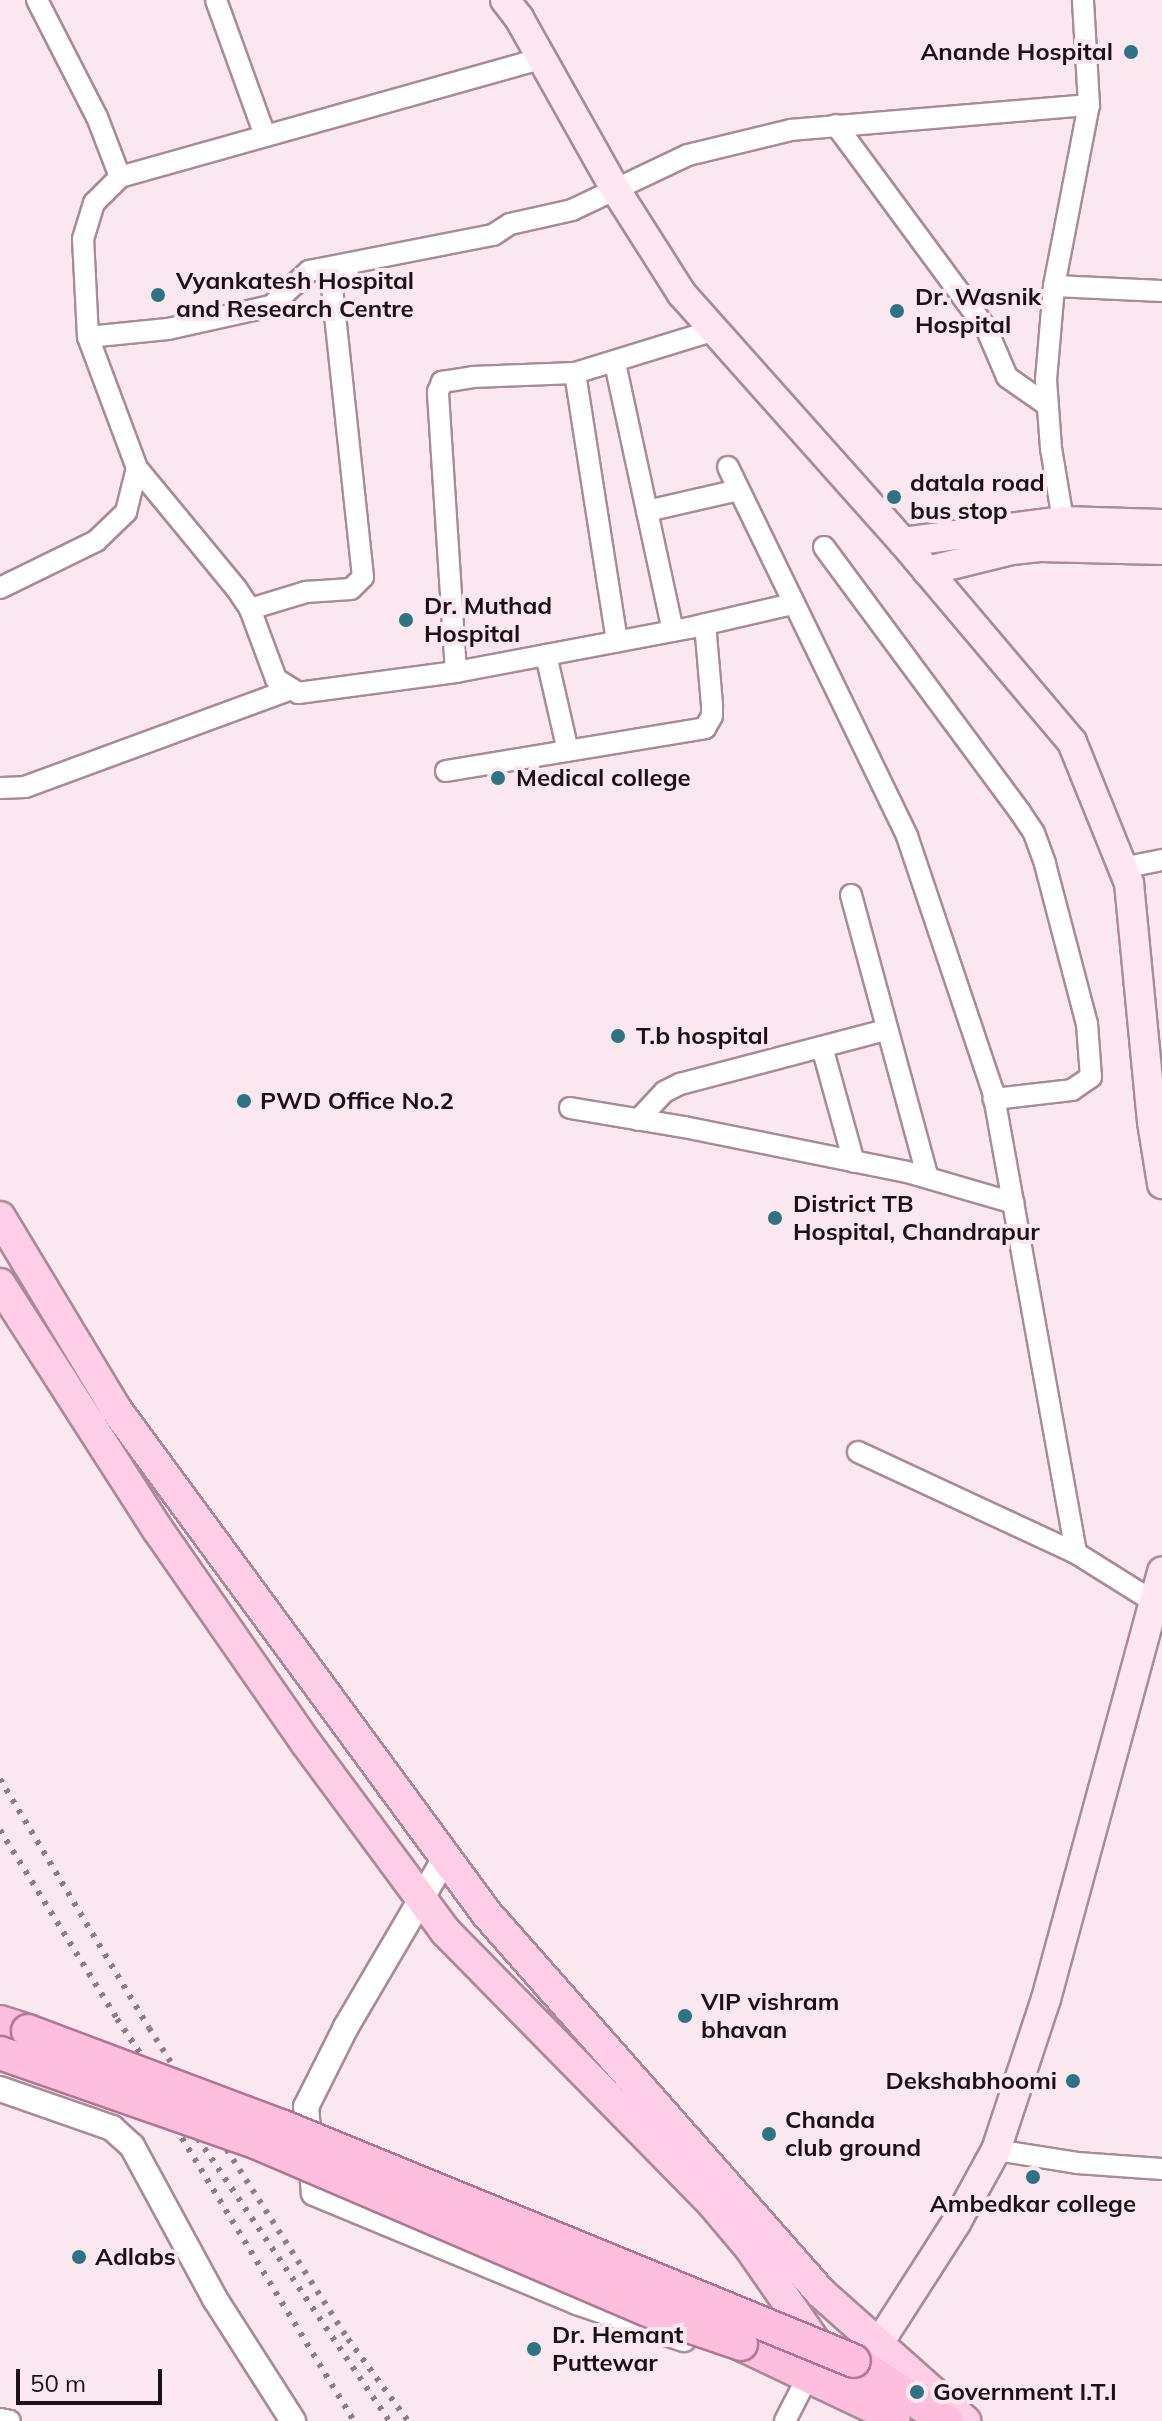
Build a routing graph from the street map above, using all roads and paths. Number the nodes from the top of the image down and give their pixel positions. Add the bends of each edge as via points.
1 (37, 0) edge
2 (216, 0) edge
3 (505, 0) edge
4 (1083, 0) edge
5 (543, 58) junction
6 (1089, 105) junction
7 (836, 125) junction
8 (265, 135) junction
9 (120, 177) junction
10 (614, 187) junction
11 (352, 265) junction
12 (1054, 286) junction
13 (1162, 291) edge
14 (715, 330) junction
15 (88, 337) junction
16 (615, 363) junction
17 (575, 373) junction
18 (1047, 405) junction
19 (728, 467) dead end
20 (137, 468) junction
21 (739, 490) junction
22 (647, 511) junction
23 (1162, 524) edge
24 (1066, 534) junction
25 (903, 542) junction
26 (824, 547) dead end
27 (1162, 550) edge
28 (927, 571) junction
29 (0, 588) edge
30 (792, 604) junction
31 (250, 609) junction
32 (705, 624) junction
33 (673, 631) junction
34 (617, 642) junction
35 (546, 655) junction
36 (456, 672) junction
37 (288, 690) junction
38 (568, 751) junction
39 (446, 771) dead end
40 (0, 788) edge
41 (1162, 860) edge
42 (1122, 868) junction
43 (851, 895) dead end
44 (886, 1030) junction
45 (822, 1047) junction
46 (994, 1099) junction
47 (570, 1108) dead end
48 (638, 1120) junction
49 (1157, 1122) edge
50 (854, 1162) junction
51 (928, 1178) junction
52 (1162, 1184) edge
53 (1014, 1203) junction
54 (0, 1217) edge
55 (0, 1284) edge
56 (858, 1452) dead end
57 (1076, 1553) junction
58 (1162, 1571) edge
59 (1159, 1606) edge
60 (381, 1772) junction
61 (345, 1795) junction
62 (444, 1860) junction
63 (421, 1899) junction
64 (0, 2022) edge
65 (0, 2053) edge
66 (0, 2089) edge
67 (996, 2150) junction
68 (1162, 2169) edge
69 (879, 2343) junction
70 (794, 2369) junction
71 (853, 2397) junction
72 (0, 2419) edge
73 (10, 2421) edge
74 (293, 2421) edge
75 (785, 2421) edge
76 (894, 2421) edge
77 (946, 2421) edge
78 (965, 2421) edge

1 - 9 street via 97,117
2 - 8 street
3 - 5 main road
4 - 6 street
5 - 8 street
5 - 10 main road
6 - 7 street
6 - 12 street
7 - 10 street via 791,130 688,155
7 - 18 street via 987,330 1007,377
8 - 9 street
9 - 15 street via 94,203 83,239
10 - 11 street via 572,210 510,224 493,235
10 - 14 main road via 682,294
11 - 15 street via 309,271 271,306 168,329
11 - 31 street via 331,277 363,577 351,589 306,592
12 - 13 street
12 - 18 street
14 - 16 street
14 - 25 main road
15 - 20 street
16 - 17 street
16 - 22 street
17 - 34 street
17 - 36 street via 472,377 442,382 438,392
18 - 24 street
19 - 21 street
20 - 29 street via 126,512 96,541
20 - 31 street
21 - 22 street
21 - 30 street
22 - 33 street
23 - 24 main road
24 - 25 main road
24 - 27 main road
24 - 28 main road
25 - 28 main road
26 - 46 street via 1020,812 1045,864 1087,1024 1091,1077 1072,1090
28 - 42 main road via 1072,742
30 - 32 street
30 - 46 street via 907,836
31 - 37 street via 276,679
32 - 33 street
32 - 38 street via 712,705 705,728
33 - 34 street
34 - 35 street
35 - 36 street
35 - 38 street
36 - 37 street via 316,692
37 - 40 street via 25,787
38 - 39 street
41 - 42 street
42 - 49 main road via 1129,883
43 - 44 street
44 - 45 street
44 - 51 street
45 - 48 street via 680,1084 664,1092
45 - 50 street
46 - 53 street
47 - 48 street
48 - 50 street
49 - 52 main road
50 - 51 street
51 - 53 street
53 - 57 street
54 - 60 main road via 115,1408
55 - 61 main road via 158,1530
56 - 57 street
57 - 59 street
58 - 59 main road
59 - 67 main road via 1046,1999
60 - 61 main road
60 - 62 main road
61 - 63 main road
62 - 63 street
62 - 69 main road via 821,2293
63 - 70 street via 306,2107 314,2193 591,2307 662,2333
63 - 71 main road via 445,1931 713,2204 750,2248
64 - 77 highway, bridge via 281,2126 854,2361
65 - 70 highway, bridge via 258,2143
66 - 74 street via 112,2128 132,2146 215,2299
67 - 68 street
67 - 69 main road
69 - 78 main road
70 - 71 highway
70 - 75 street
71 - 76 highway
72 - 73 street

